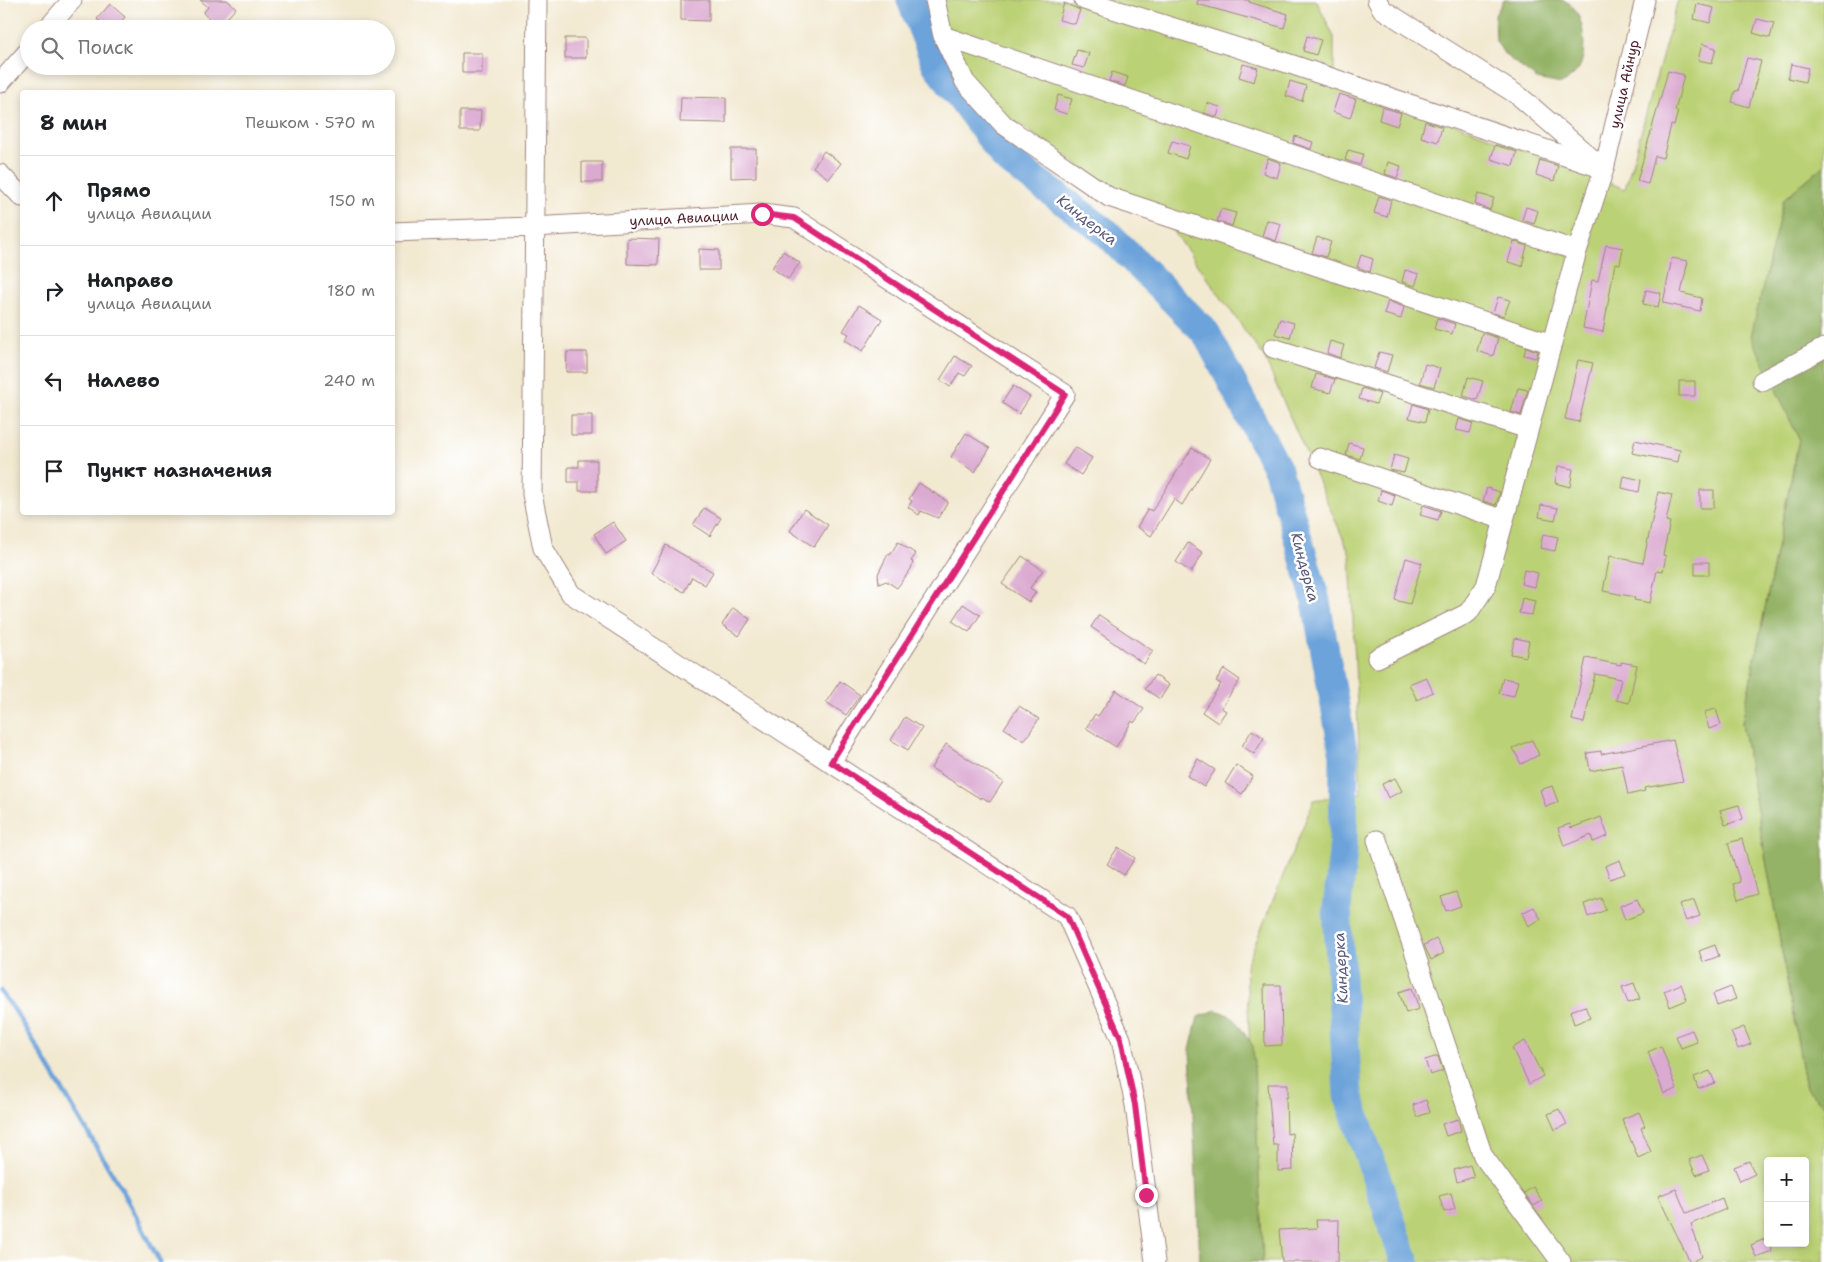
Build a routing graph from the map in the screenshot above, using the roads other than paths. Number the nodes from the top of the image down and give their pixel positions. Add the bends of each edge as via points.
1 (72, 0) edge
2 (537, 0) edge
3 (935, 0) edge
4 (1084, 0) edge
5 (1377, 0) edge
6 (1645, 0) edge
7 (55, 20) edge
8 (943, 36) junction
9 (20, 60) edge
10 (0, 83) edge
11 (1604, 169) junction
12 (0, 174) edge
13 (20, 195) edge
14 (533, 227) junction
15 (395, 232) edge
16 (1577, 251) junction
17 (1552, 344) junction
18 (1273, 348) dead end
19 (1824, 348) edge
20 (1762, 381) dead end
21 (1528, 429) junction
22 (1320, 458) dead end
23 (1504, 520) junction
24 (1377, 658) dead end
25 (831, 762) junction
26 (1377, 840) dead end
27 (1155, 1262) edge
28 (1561, 1262) edge

1 - 7 street
2 - 14 street via 538,100
3 - 8 street
4 - 11 street via 1287,63
5 - 11 street via 1382,9 1519,96
6 - 11 street, улица Айнур
8 - 16 street
8 - 17 street via 965,82 1004,125 1109,197
9 - 10 street
11 - 16 street, улица Айнур
12 - 13 street
14 - 15 street
14 - 25 street via 532,494 543,548 571,594
14 - 25 street, улица Авиации via 762,214 794,218 1065,394
16 - 17 street, улица Айнур
17 - 21 street, улица Айнур
18 - 21 street
19 - 20 street
21 - 23 street, улица Айнур
22 - 23 street
23 - 24 street, улица Айнур via 1486,586 1468,613
25 - 27 street via 1067,916 1121,1039 1135,1105
26 - 28 street via 1483,1156

